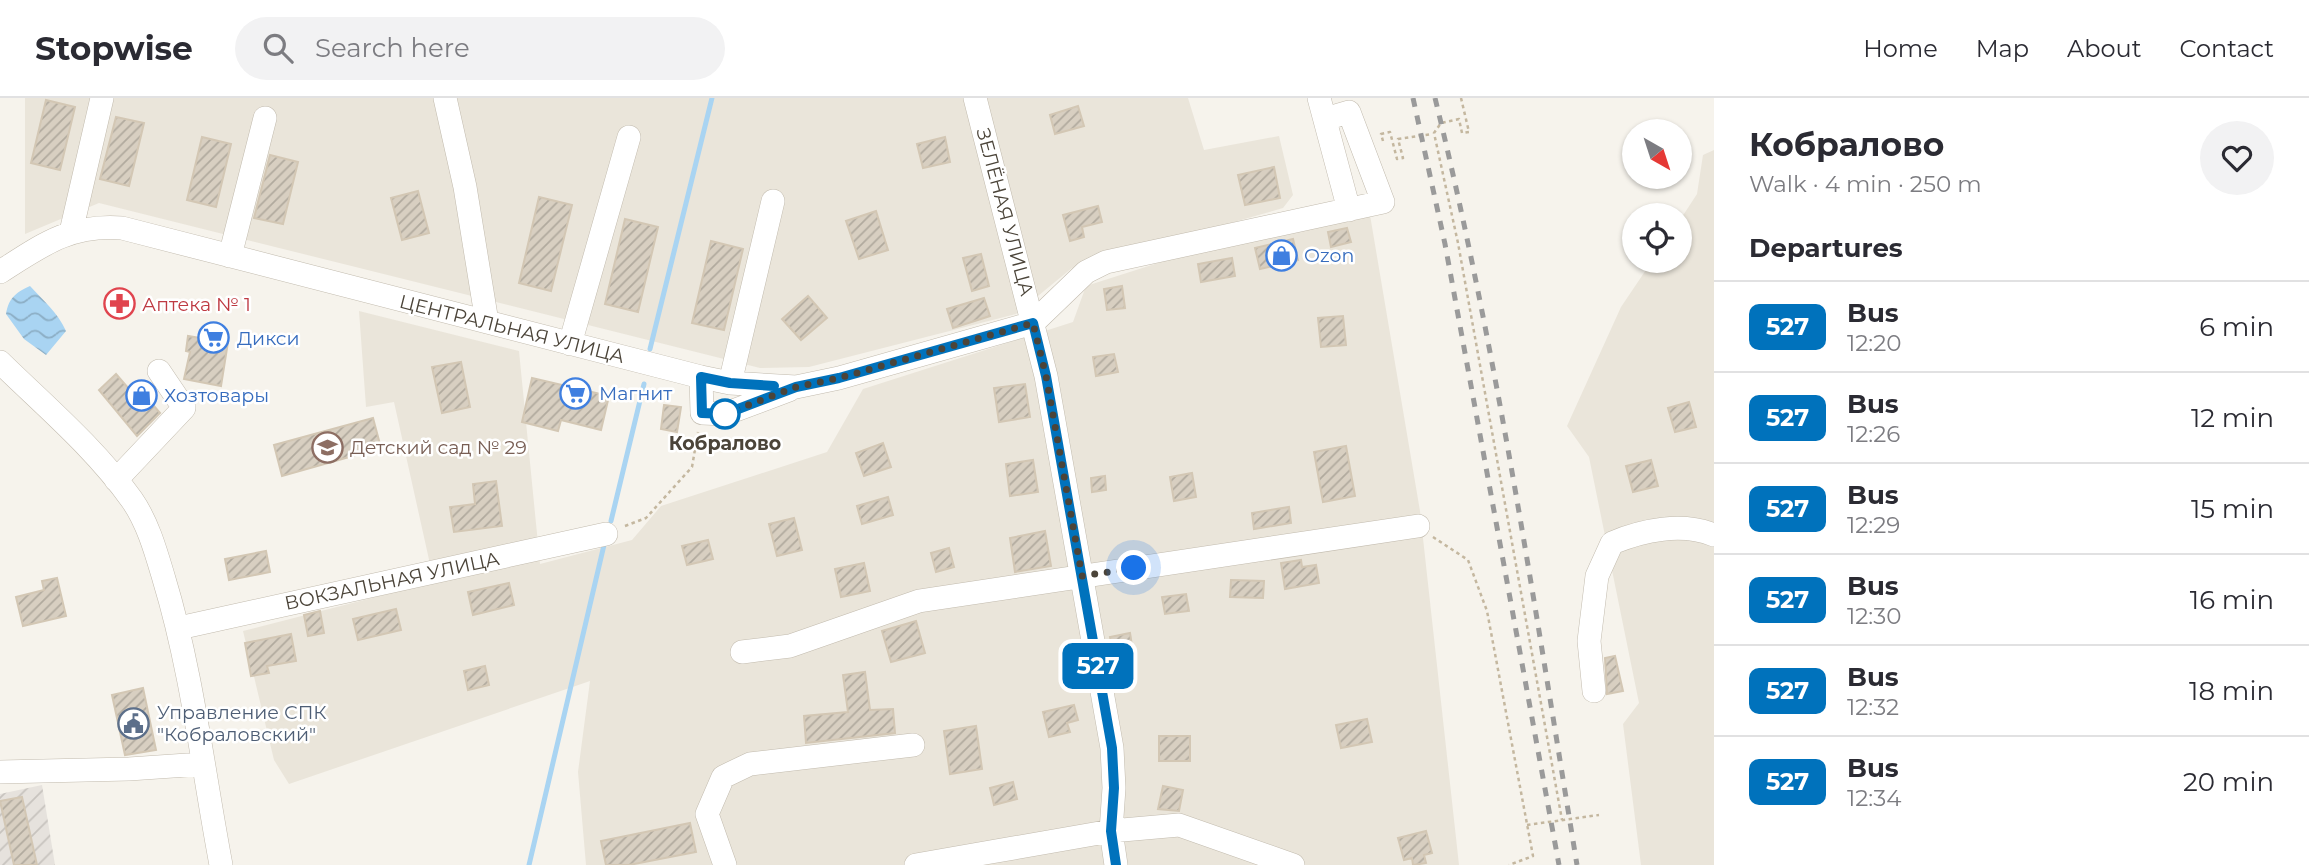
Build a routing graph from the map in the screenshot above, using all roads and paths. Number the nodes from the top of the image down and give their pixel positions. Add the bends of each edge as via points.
1 (102, 98) edge
2 (445, 98) edge
3 (975, 98) edge
4 (1461, 98) edge
5 (1322, 108) edge
6 (265, 118) dead end
7 (1434, 133) junction
8 (629, 137) dead end
9 (1383, 144) dead end
10 (773, 201) dead end
11 (1349, 210) junction
12 (71, 232) junction
13 (230, 256) junction
14 (0, 272) edge
15 (487, 322) junction
16 (1033, 323) junction
17 (570, 344) junction
18 (0, 362) edge
19 (159, 371) dead end
20 (701, 377) junction
21 (730, 383) junction
22 (796, 387) junction
23 (702, 413) junction
24 (116, 480) junction
25 (1418, 526) joint
26 (606, 534) joint
27 (1714, 535) edge
28 (1082, 576) junction
29 (179, 628) junction
30 (742, 652) dead end
31 (1594, 691) dead end
32 (913, 745) dead end
33 (202, 764) junction
34 (0, 772) edge
35 (1599, 815) dead end
36 (1562, 820) junction
37 (1527, 825) junction
38 (1111, 831) junction
39 (221, 865) edge
40 (724, 865) edge
41 (916, 865) edge
42 (1116, 865) edge
43 (1293, 865) edge
44 (1509, 865) edge

1 - 12 street
2 - 15 street
3 - 16 street, ЗЕЛЁНАЯ УЛИЦА
4 - 7 path via 1469,132 1462,133 1459,119 1441,123
5 - 11 street
5 - 11 street via 1349,113 1383,202
6 - 13 street
7 - 9 path via 1398,139 1403,158 1397,159 1390,132 1381,134
7 - 36 path
8 - 17 street
10 - 21 street
11 - 16 street via 1105,262 1086,272
12 - 13 street, ЦЕНТРАЛЬНАЯ УЛИЦА via 99,226 122,228
12 - 14 street, ЦЕНТРАЛЬНАЯ УЛИЦА
13 - 15 street, ЦЕНТРАЛЬНАЯ УЛИЦА
15 - 17 street, ЦЕНТРАЛЬНАЯ УЛИЦА
16 - 22 street, ЦЕНТРАЛЬНАЯ УЛИЦА
16 - 28 street, ЗЕЛЁНАЯ УЛИЦА
17 - 20 street, ЦЕНТРАЛЬНАЯ УЛИЦА
18 - 24 street
19 - 24 street via 184,408
20 - 21 street, ЦЕНТРАЛЬНАЯ УЛИЦА
20 - 23 street
21 - 22 street, ЦЕНТРАЛЬНАЯ УЛИЦА
22 - 23 street via 725,414
23 - 26 path via 692,467 646,519
24 - 29 street via 151,537
25 - 28 street
25 - 37 path via 1468,560 1487,611
26 - 29 street, ВОКЗАЛЬНАЯ УЛИЦА
27 - 31 street via 1699,529 1640,531 1612,542 1597,576 1589,641
28 - 30 street via 919,601 790,646
28 - 38 street, ЗЕЛЁНАЯ УЛИЦА via 1112,748
29 - 33 street
32 - 40 street via 750,764 723,777 707,814
33 - 34 street
33 - 39 street
35 - 36 path
36 - 37 path
37 - 44 path via 1533,856
38 - 41 street
38 - 42 street, ЗЕЛЁНАЯ УЛИЦА
38 - 43 street via 1179,825

